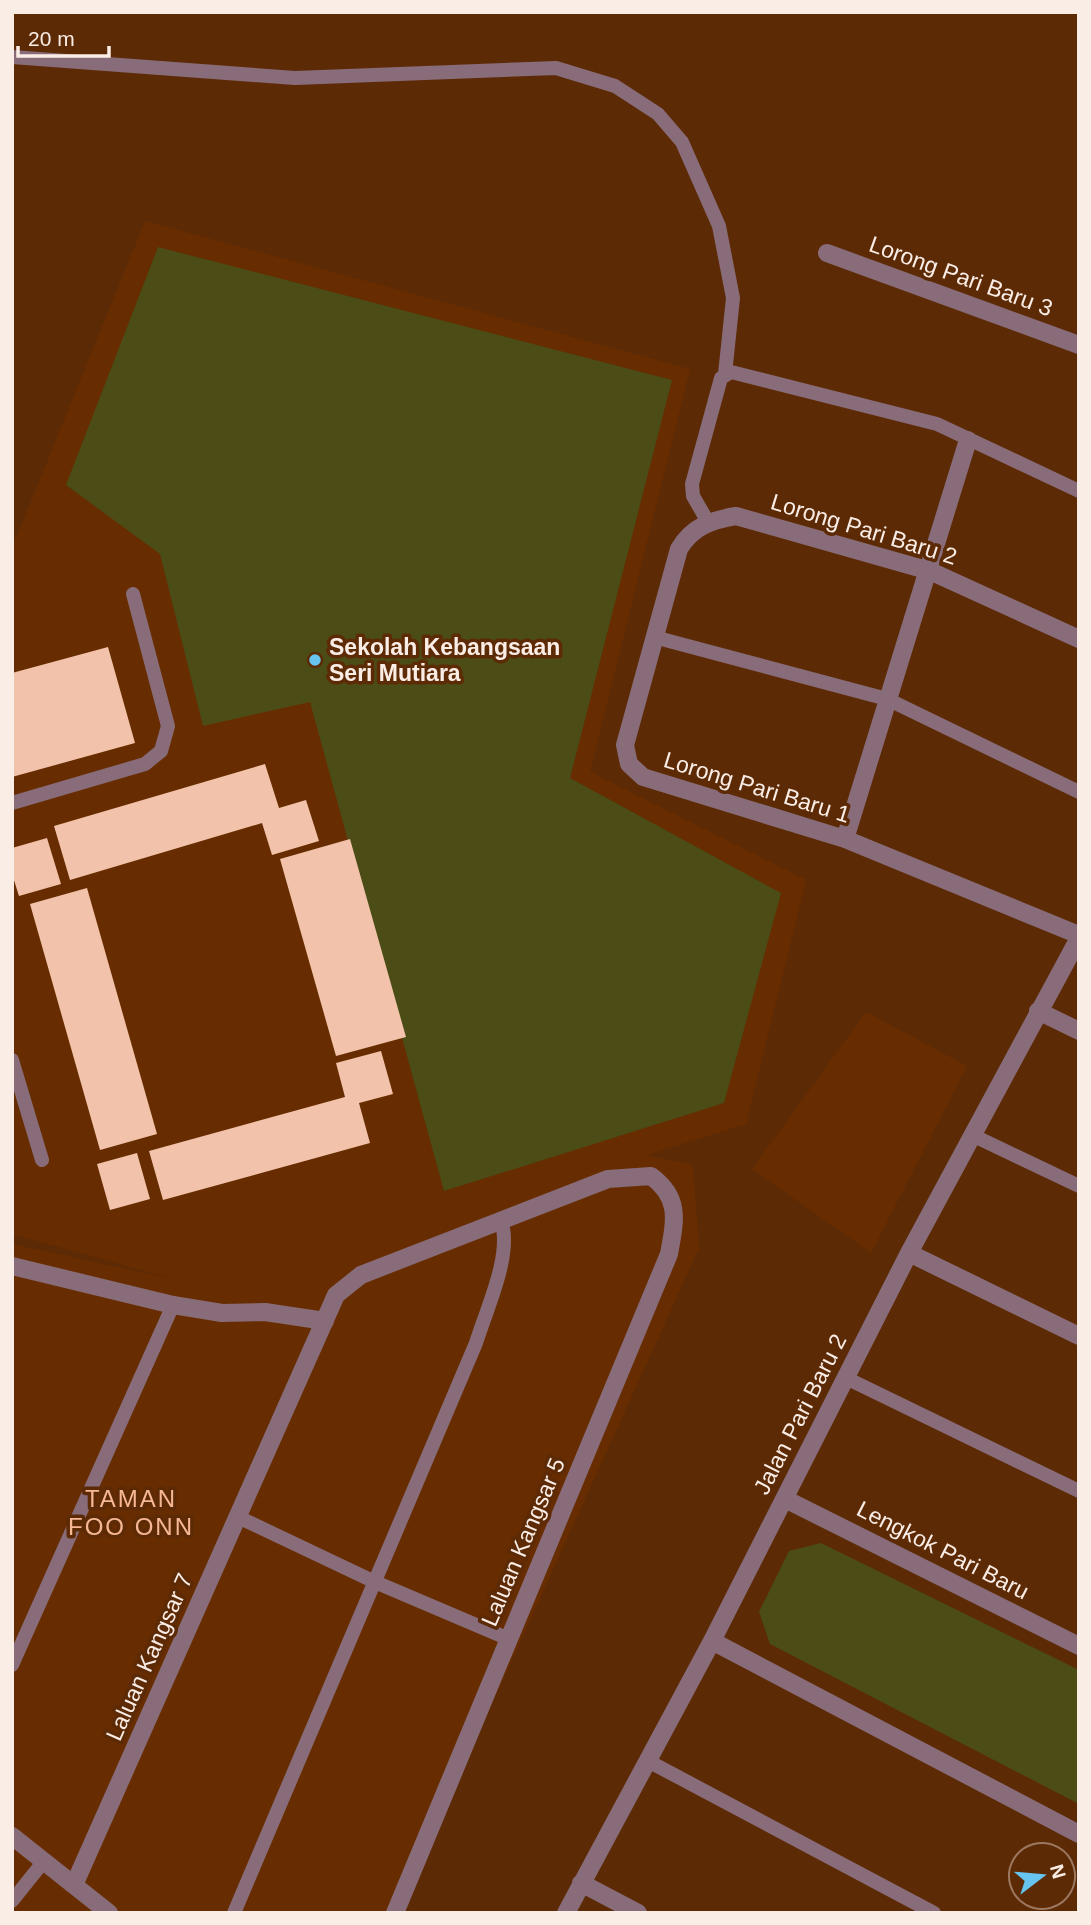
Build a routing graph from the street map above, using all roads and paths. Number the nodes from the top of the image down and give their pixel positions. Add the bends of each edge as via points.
1 (12, 57) edge
2 (827, 253) dead end
3 (1079, 345) edge
4 (725, 374) junction
5 (968, 440) junction
6 (1079, 491) edge
7 (708, 523) junction
8 (930, 571) junction
9 (133, 594) dead end
10 (654, 636) junction
11 (1079, 639) edge
12 (887, 699) junction
13 (1079, 792) edge
14 (12, 803) edge
15 (845, 839) junction
16 (1079, 937) edge
17 (1038, 1011) junction
18 (1079, 1031) edge
19 (12, 1059) edge
20 (972, 1135) junction
21 (41, 1160) dead end
22 (1079, 1185) edge
23 (501, 1221) junction
24 (909, 1253) junction
25 (15, 1273) edge
26 (173, 1305) junction
27 (325, 1321) junction
28 (1079, 1336) edge
29 (846, 1378) junction
30 (1079, 1491) edge
31 (785, 1499) junction
32 (237, 1517) junction
33 (375, 1582) junction
34 (509, 1639) junction
35 (712, 1641) junction
36 (1079, 1646) edge
37 (12, 1665) edge
38 (648, 1761) junction
39 (1079, 1834) edge
40 (12, 1836) edge
41 (44, 1861) junction
42 (581, 1883) junction
43 (74, 1885) junction
44 (12, 1901) edge
45 (109, 1913) edge
46 (234, 1913) edge
47 (395, 1913) edge
48 (566, 1913) edge
49 (638, 1913) edge
50 (934, 1913) edge

1 - 4 lane via 295,78 556,68 615,86 658,114 682,142 719,226 733,298
2 - 3 street, Lorong Pari Baru 3
4 - 5 lane via 920,419
4 - 7 lane via 692,484 693,496
5 - 6 lane
5 - 8 street
7 - 8 street, Lorong Pari Baru 2 via 736,516
7 - 10 street, Lorong Pari Baru 1 via 686,537 679,549
8 - 11 street, Lorong Pari Baru 2
8 - 12 street
9 - 14 lane via 168,726 161,751 145,764
10 - 12 lane
10 - 15 street, Lorong Pari Baru 1 via 625,745 636,772
12 - 13 lane
12 - 15 street
15 - 16 street, Lorong Pari Baru 1
16 - 17 street, Jalan Pari Baru 2
17 - 18 street
17 - 20 street, Jalan Pari Baru 2
19 - 21 lane
20 - 22 lane
20 - 24 street, Jalan Pari Baru 2
23 - 27 street, Laluan Kangsar 7 via 361,1275 336,1295
23 - 33 lane via 503,1255 475,1343
23 - 34 street, Laluan Kangsar 5 via 608,1179 651,1175 666,1186 674,1226 669,1254
24 - 28 street
24 - 29 street, Jalan Pari Baru 2
25 - 26 street
26 - 27 street
26 - 37 lane
27 - 32 street, Laluan Kangsar 7
29 - 30 lane
29 - 31 street, Jalan Pari Baru 2
31 - 35 street, Jalan Pari Baru 2
31 - 36 street, Lengkok Pari Baru
32 - 33 lane
32 - 43 street, Laluan Kangsar 7
33 - 34 lane
33 - 46 lane
34 - 47 street, Laluan Kangsar 5
35 - 38 street, Jalan Pari Baru 2
35 - 39 street
38 - 42 street, Jalan Pari Baru 2
38 - 50 lane
40 - 41 street
41 - 43 street
41 - 44 lane
42 - 48 street, Jalan Pari Baru 2
42 - 49 street
43 - 45 street

